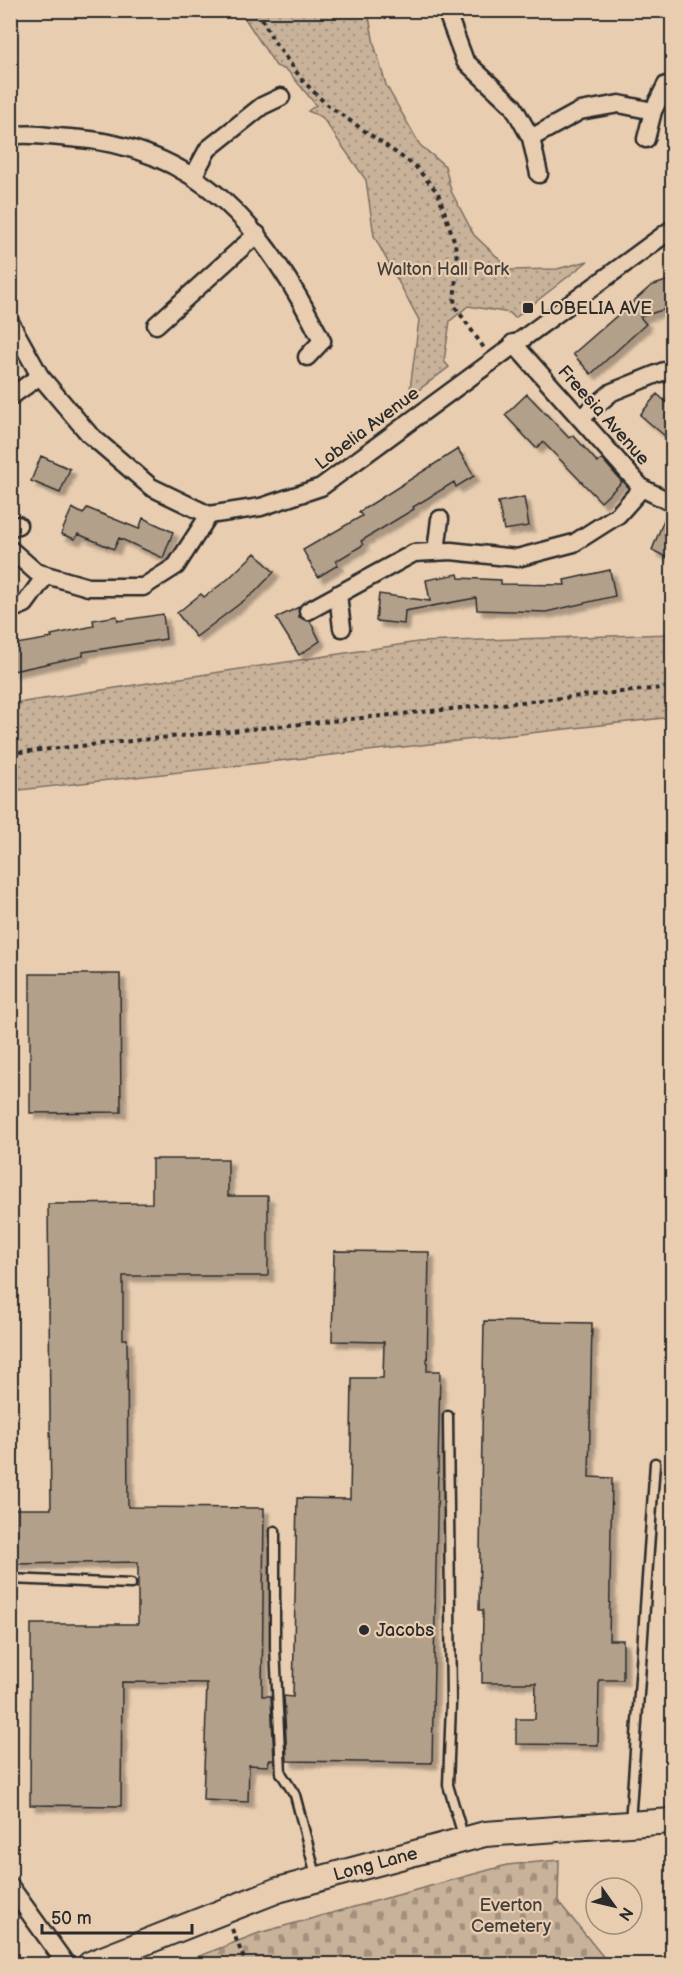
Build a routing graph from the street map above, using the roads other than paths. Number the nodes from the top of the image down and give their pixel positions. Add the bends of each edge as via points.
1 (446, 10) edge
2 (666, 85) dead end
3 (281, 97) dead end
4 (653, 111) junction
5 (10, 136) edge
6 (531, 138) junction
7 (646, 139) dead end
8 (539, 174) dead end
9 (194, 175) junction
10 (672, 229) edge
11 (257, 234) junction
12 (10, 322) edge
13 (156, 325) dead end
14 (513, 343) junction
15 (307, 357) dead end
16 (40, 376) junction
17 (672, 376) edge
18 (10, 397) edge
19 (581, 418) junction
20 (642, 488) junction
21 (672, 503) edge
22 (209, 515) junction
23 (440, 519) dead end
24 (10, 549) edge
25 (436, 552) junction
26 (46, 575) junction
27 (338, 594) junction
28 (10, 610) edge
29 (308, 611) dead end
30 (342, 628) dead end
31 (448, 1416) dead end
32 (655, 1463) dead end
33 (275, 1531) dead end
34 (10, 1579) edge
35 (131, 1584) dead end
36 (672, 1821) edge
37 (630, 1823) junction
38 (464, 1839) junction
39 (317, 1879) junction
40 (10, 1886) edge
41 (66, 1965) edge
42 (90, 1965) edge

1 - 6 street via 465,61 513,106
2 - 4 street
3 - 9 street via 262,106 208,149
4 - 6 street via 619,104 580,111
4 - 7 street
5 - 9 street via 100,140 152,155
6 - 8 street
9 - 11 street via 231,205
10 - 14 street, Lobelia Avenue
11 - 13 street
11 - 15 street via 301,298 322,340
12 - 16 street
14 - 19 street, Freesia Avenue
14 - 22 street, Lobelia Avenue via 321,487 261,507
16 - 18 street
16 - 22 street via 89,434 151,487
17 - 19 street via 664,371 612,392
19 - 20 street, Freesia Avenue
20 - 21 street, Freesia Avenue
20 - 25 street via 618,515 574,543 517,558
22 - 26 street via 176,566 143,587 88,587
23 - 25 street
24 - 26 street via 36,572
25 - 27 street via 414,552
26 - 28 street via 25,604
27 - 29 street
27 - 30 street
31 - 38 lane via 451,1704 448,1785
32 - 37 lane
33 - 39 lane via 281,1773 295,1795
34 - 35 lane
36 - 37 main road, Long Lane
37 - 38 main road, Long Lane via 485,1833
38 - 39 main road, Long Lane
39 - 42 main road, Long Lane via 278,1890
40 - 41 street

